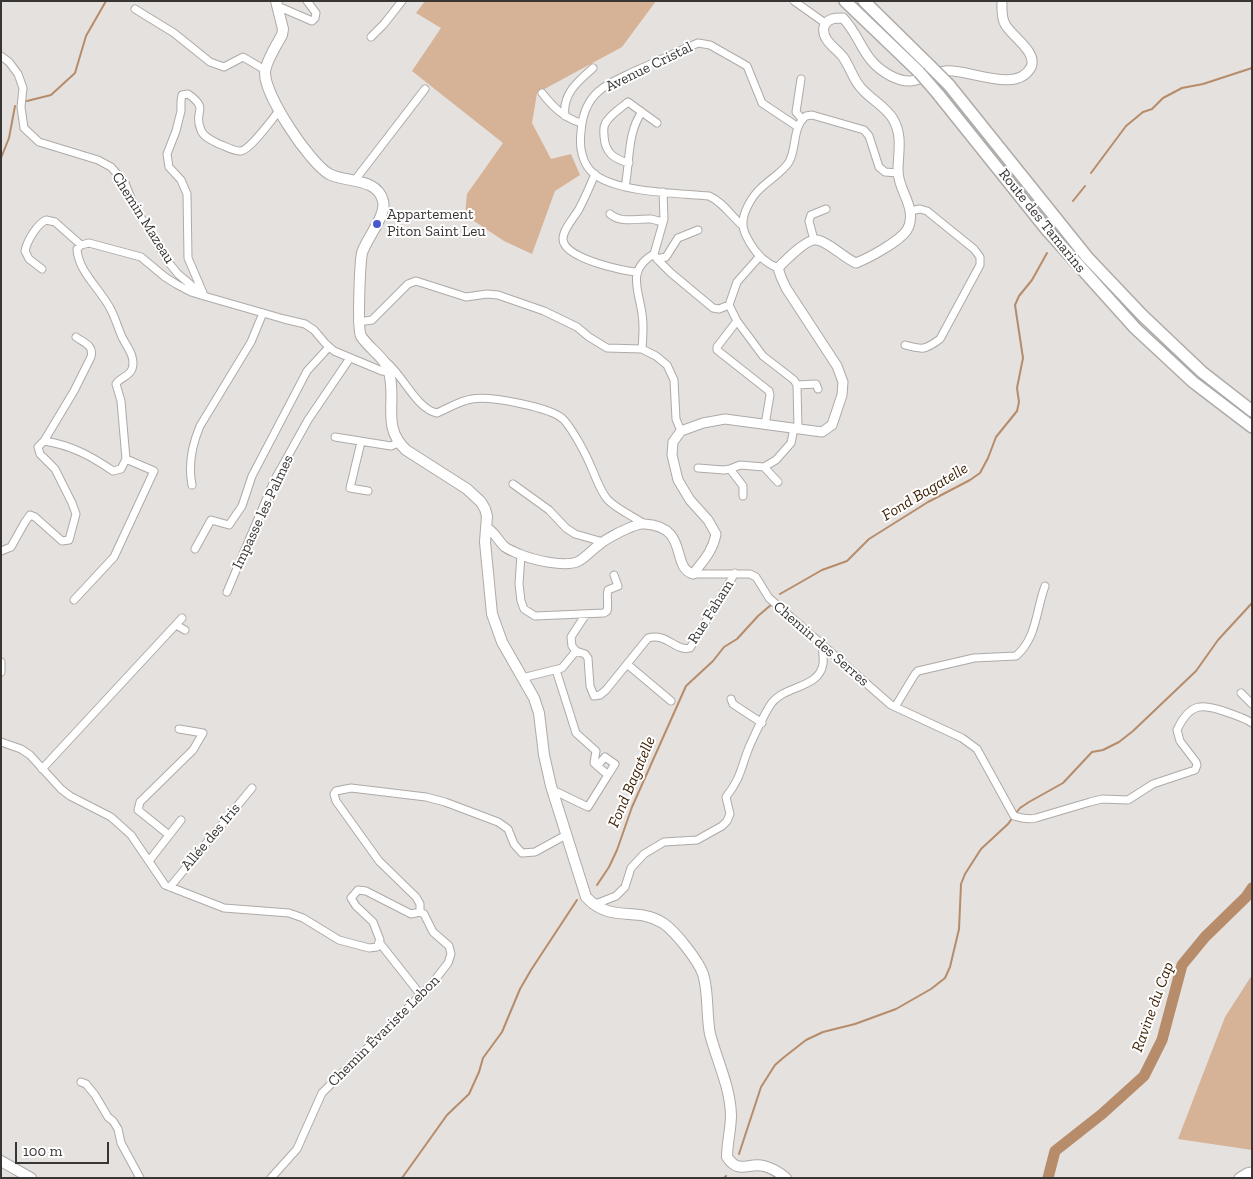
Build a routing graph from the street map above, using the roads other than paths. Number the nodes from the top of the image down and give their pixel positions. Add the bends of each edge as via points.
1 (307, 1) edge
2 (402, 1) edge
3 (794, 1) edge
4 (846, 1) edge
5 (864, 1) edge
6 (1002, 1) edge
7 (277, 5) edge
8 (135, 9) dead end
9 (825, 23) junction
10 (370, 37) dead end
11 (1, 56) edge
12 (593, 68) dead end
13 (266, 70) junction
14 (919, 76) junction
15 (801, 79) dead end
16 (425, 89) dead end
17 (542, 93) dead end
18 (279, 111) junction
19 (642, 112) junction
20 (565, 116) junction
21 (802, 119) junction
22 (581, 123) junction
23 (657, 123) dead end
24 (798, 127) junction
25 (630, 163) junction
26 (898, 173) junction
27 (595, 174) junction
28 (355, 180) junction
29 (626, 187) junction
30 (663, 192) junction
31 (826, 209) dead end
32 (910, 211) junction
33 (610, 214) dead end
34 (663, 222) junction
35 (743, 226) junction
36 (698, 230) dead end
37 (814, 240) junction
38 (81, 244) junction
39 (760, 256) junction
40 (656, 257) junction
41 (42, 268) dead end
42 (778, 268) junction
43 (636, 272) junction
44 (204, 296) junction
45 (729, 305) junction
46 (263, 313) junction
47 (737, 321) junction
48 (358, 322) junction
49 (76, 337) dead end
50 (905, 344) dead end
51 (329, 347) junction
52 (642, 349) junction
53 (378, 355) junction
54 (350, 358) junction
55 (389, 372) junction
56 (797, 385) junction
57 (818, 389) dead end
58 (1252, 411) edge
59 (765, 424) junction
60 (796, 428) junction
61 (1252, 428) edge
62 (681, 431) junction
63 (334, 437) dead end
64 (44, 441) junction
65 (361, 442) junction
66 (398, 443) junction
67 (126, 459) junction
68 (764, 467) junction
69 (698, 468) dead end
70 (730, 469) junction
71 (778, 482) dead end
72 (513, 484) dead end
73 (192, 485) dead end
74 (368, 491) dead end
75 (743, 496) dead end
76 (643, 523) junction
77 (487, 528) junction
78 (602, 542) junction
79 (196, 549) dead end
80 (1, 551) edge
81 (520, 555) junction
82 (693, 574) junction
83 (735, 574) junction
84 (614, 576) dead end
85 (1045, 586) dead end
86 (227, 592) dead end
87 (74, 600) dead end
88 (586, 614) junction
89 (182, 618) dead end
90 (176, 625) junction
91 (185, 630) dead end
92 (822, 644) junction
93 (576, 651) junction
94 (1, 662) edge
95 (627, 664) junction
96 (556, 670) junction
97 (1, 672) edge
98 (522, 678) junction
99 (1241, 693) dead end
100 (731, 699) dead end
101 (671, 701) dead end
102 (1252, 704) edge
103 (895, 707) junction
104 (1252, 722) edge
105 (762, 723) junction
106 (180, 729) dead end
107 (1, 742) edge
108 (597, 766) junction
109 (42, 769) junction
110 (608, 775) junction
111 (252, 788) dead end
112 (553, 792) junction
113 (181, 820) dead end
114 (170, 835) junction
115 (566, 835) junction
116 (149, 861) junction
117 (170, 887) junction
118 (594, 905) junction
119 (420, 912) junction
120 (379, 942) junction
121 (420, 994) junction
122 (81, 1082) dead end
123 (1, 1161) edge
124 (1252, 1172) edge
125 (31, 1178) edge
126 (140, 1178) edge
127 (271, 1178) edge
128 (786, 1178) edge
129 (1239, 1178) edge

1 - 7 street via 316,13 312,21
2 - 10 street
3 - 9 street
4 - 14 highway, Route des Tamarins
5 - 58 highway, Route des Tamarins, bridge via 948,85 1087,257 1202,372
6 - 14 street via 1004,24 1033,60 1026,74 998,80 945,71
7 - 13 main road via 282,35
8 - 13 street via 174,33 210,62 224,67 243,57
9 - 14 street via 832,18 843,18 875,65 890,75 910,82
9 - 26 street via 824,36 844,58 854,80 886,110 898,129
11 - 44 street, Chemin Mazeau via 18,74 23,88 24,128 38,142 111,167 125,184 134,206 170,263
12 - 20 street via 567,96
13 - 18 main road via 270,92
14 - 61 highway, Route des Tamarins, bridge via 938,94 1047,230 1135,328 1193,382
15 - 21 street via 796,112
16 - 28 street
17 - 20 street
18 - 28 main road via 317,165 336,178
18 - 44 street via 252,143 240,151 213,141 201,132 198,101 188,94 182,95 182,110 167,154 169,167 181,180 187,194 188,258
19 - 23 street
19 - 25 street via 632,137
19 - 25 street via 628,102 605,124 607,150 616,158
20 - 22 street
21 - 24 street
21 - 26 street via 812,115 864,130 879,167 885,172
22 - 24 street, Avenue Cristal via 591,100 610,83 698,43 710,45 746,66 762,103
22 - 27 street, Avenue Cristal via 581,153
24 - 35 street via 793,154 787,164 759,189 746,212
25 - 29 street
26 - 32 street
27 - 29 street
27 - 43 street via 563,240 566,247 580,256 622,271
28 - 48 main road via 372,187 384,202 383,212 362,252
29 - 30 street
30 - 34 street
30 - 35 street via 718,199
31 - 37 street via 811,215 809,222
32 - 37 street via 907,230 863,260 847,259 824,242
32 - 50 street via 927,211 974,249 980,257 980,265 940,339 921,350
33 - 34 street via 625,220
34 - 40 street
35 - 39 street
36 - 40 street via 678,238 669,255
37 - 42 street via 794,252
38 - 41 street via 55,222 42,222 25,251 29,260
38 - 44 street via 89,243 141,257 170,281
38 - 67 street via 77,249 83,270 112,310 133,360 131,371 116,384 121,401
39 - 42 street
39 - 45 street via 737,282
40 - 43 street via 647,258
40 - 45 street via 713,308
42 - 60 street via 786,288 844,382 832,425 822,432
43 - 52 street via 635,283 644,324
44 - 46 street, Chemin Mazeau
45 - 47 street
46 - 51 street, Chemin Mazeau via 305,324
46 - 73 street via 251,342 200,426 194,441 190,473
47 - 56 street via 763,356
47 - 59 street via 717,350 769,391
48 - 52 street via 372,320 408,284 416,281 466,297 498,295 577,327 607,348
48 - 53 main road via 360,335
49 - 64 street via 91,347 91,357
51 - 54 street, Chemin Mazeau
51 - 79 street via 307,371 252,476 242,506 229,525 211,520
52 - 62 street via 667,365 674,380 676,419
53 - 55 main road
53 - 76 street via 393,366 414,396 432,412 483,398 551,411 571,430 609,500
54 - 55 street, Chemin Mazeau
54 - 86 street, Impasse les Palmes via 308,420 274,481
55 - 66 main road via 392,424
56 - 57 street via 816,384
56 - 60 street
59 - 60 street
59 - 62 street via 725,419
60 - 68 street via 791,443 776,460
62 - 82 street via 673,442 672,455 678,480 716,534 714,545
63 - 65 street
64 - 67 street via 88,454 114,471 121,469
64 - 80 street via 38,447 40,454 55,469 76,514 69,540 62,541 30,515 11,547
65 - 66 street via 391,446
65 - 74 street via 350,488
66 - 77 main road via 474,494 485,509
67 - 87 street via 154,471 114,557
68 - 70 street via 740,465
68 - 71 street
69 - 70 street
70 - 75 street via 743,486
72 - 78 street via 550,510 570,531
76 - 78 street
76 - 82 street via 671,534 682,568
77 - 81 street via 506,547
77 - 98 main road via 485,542 492,614 502,642
78 - 81 street via 570,564
81 - 88 street via 519,584 524,609 535,616
82 - 83 street, Chemin des Serres
83 - 92 street, Chemin des Serres via 756,577 769,598
83 - 95 street, Rue Faham via 690,648 654,636 643,642
84 - 88 street via 618,586 608,590 607,611
85 - 103 street via 1029,641 1016,656 974,658 918,671
88 - 93 street via 571,636
89 - 90 street
90 - 91 street
90 - 109 street
92 - 103 street, Chemin des Serres
92 - 105 street via 823,663 819,676 788,690 772,703
93 - 95 street, Rue Faham via 588,658 594,696 606,690
93 - 96 street via 562,668
94 - 97 street
95 - 101 street
96 - 98 street
96 - 108 street via 576,733 596,751 594,764
98 - 112 main road via 539,713 544,756
99 - 102 street
100 - 105 street
103 - 104 street, Chemin des Serres via 962,738 977,749 1014,816 1029,820 1102,799 1128,800 1153,784 1195,770 1196,762 1180,741 1177,730 1190,711 1211,706
105 - 118 street via 739,778 726,797 730,814 728,821 697,840 664,842 644,854 631,868 625,887 616,896
106 - 114 street via 203,733 193,750 138,807
107 - 109 street via 22,749
108 - 110 street
108 - 110 street via 605,756 615,764
109 - 116 street via 70,796 110,817 131,835
110 - 112 street via 588,807
111 - 117 street, Allée des Iris
112 - 115 main road
113 - 114 street
114 - 116 street
115 - 118 main road via 586,897
115 - 119 street via 535,852 522,853 508,829 498,822 445,802 351,788 336,791 336,801 379,861 416,897
116 - 117 street
117 - 120 street via 224,908 303,918 350,944 369,948 377,947
118 - 128 main road via 614,914 654,918 664,924 696,962 705,983 710,1034 730,1101 727,1157 738,1167 763,1166
119 - 120 street via 411,914 358,890 351,898 373,922
119 - 121 street, Chemin Évariste Lebon via 433,932 449,946 451,954 443,972
120 - 121 street
121 - 127 street, Chemin Évariste Lebon via 322,1093 297,1149
122 - 126 street via 95,1094 118,1129
123 - 125 main road
124 - 129 street

